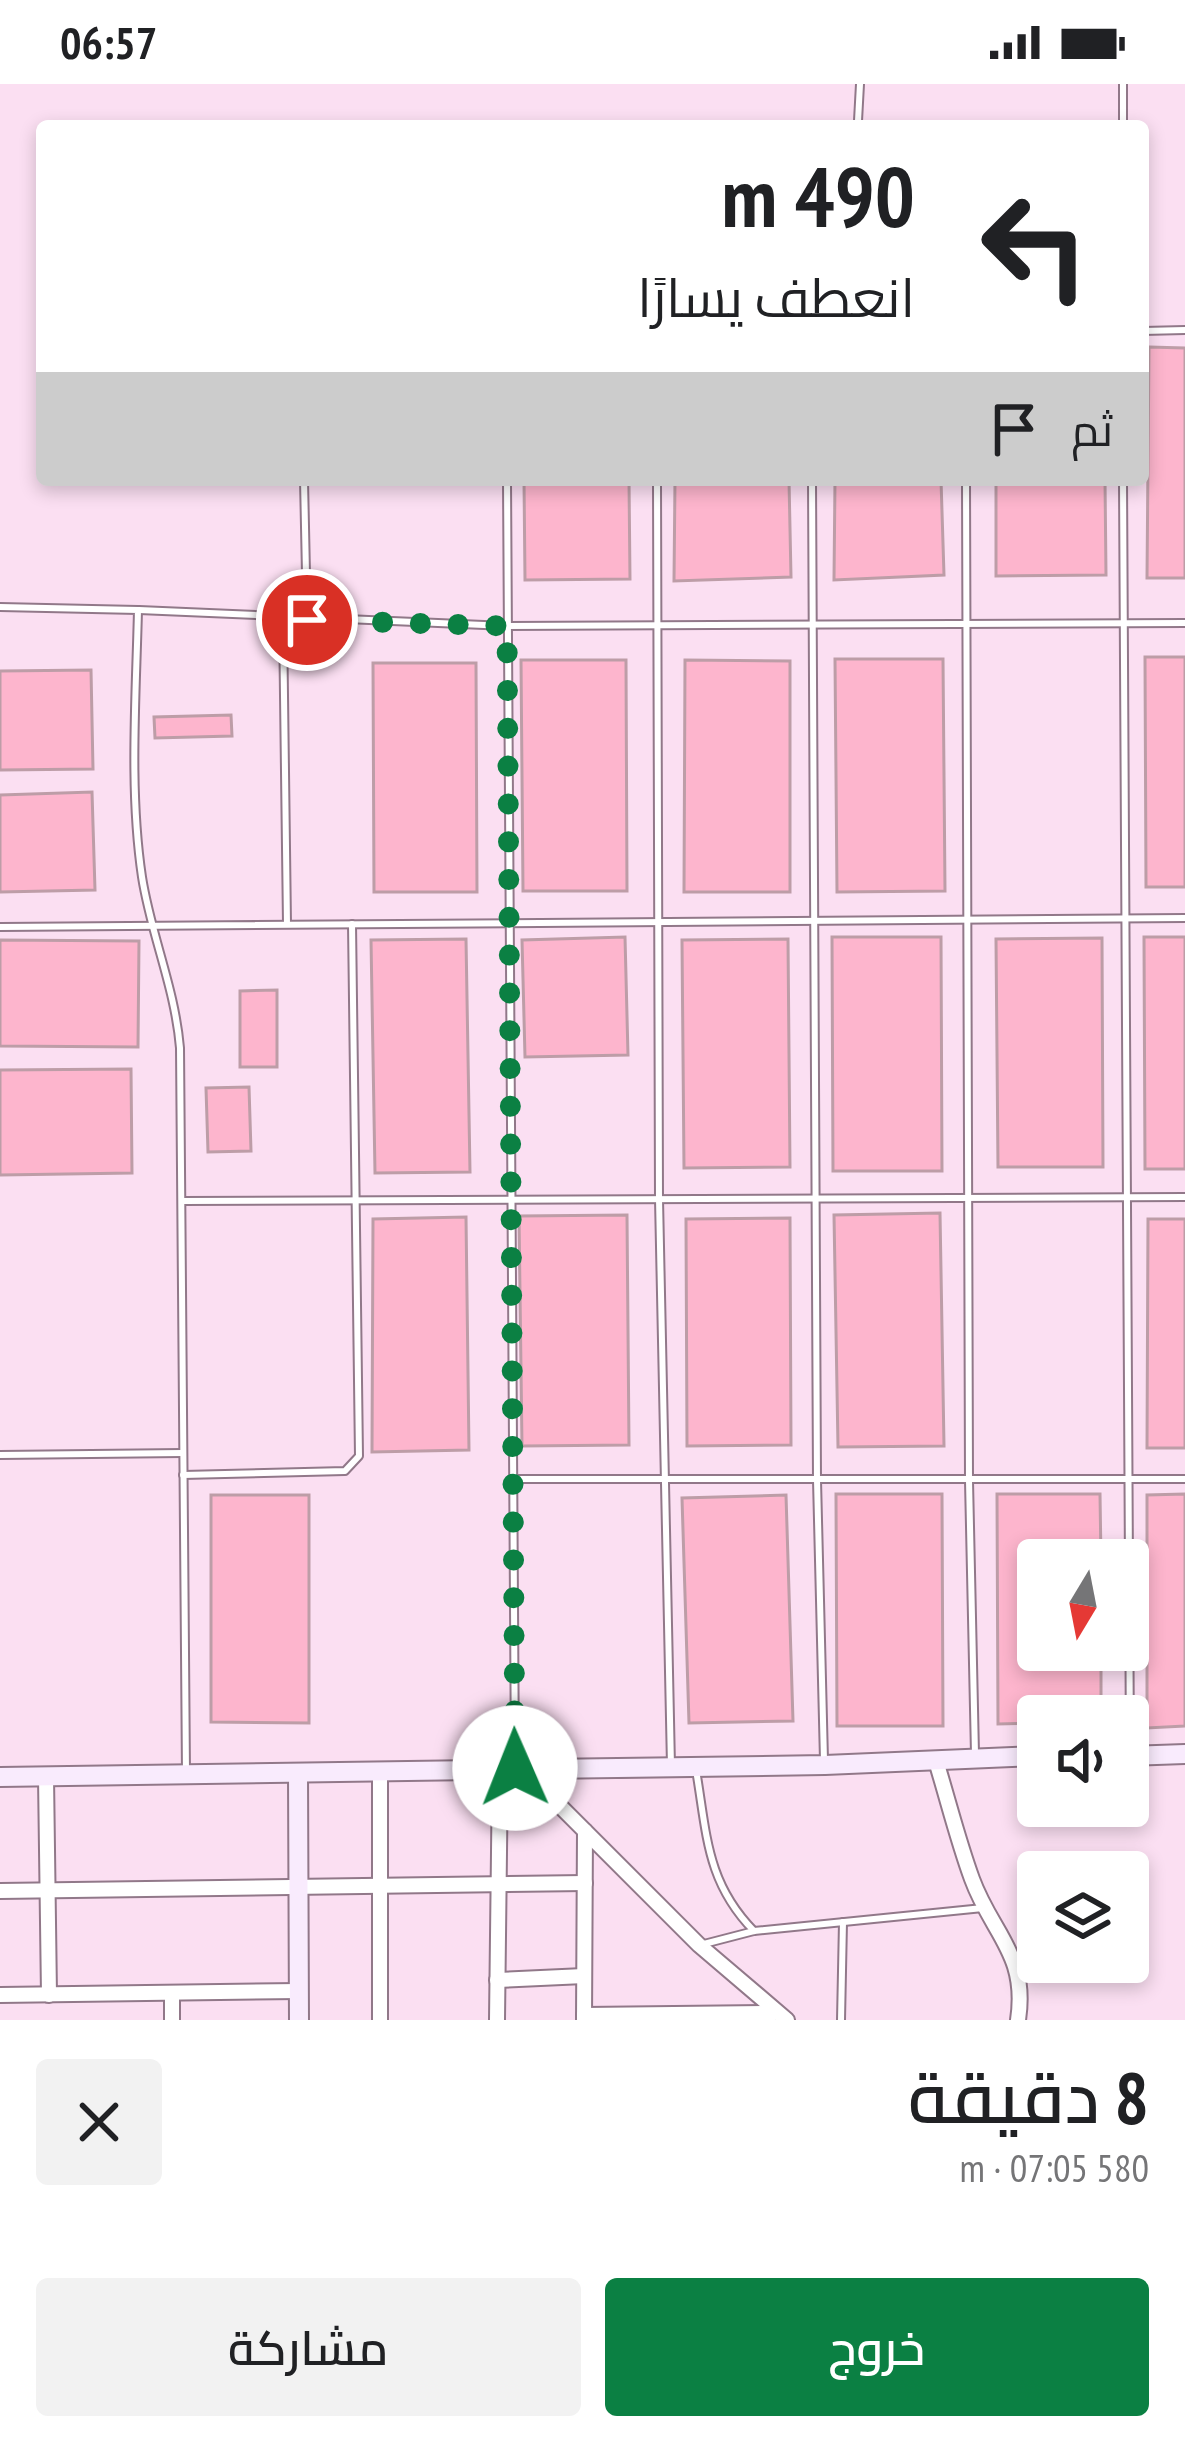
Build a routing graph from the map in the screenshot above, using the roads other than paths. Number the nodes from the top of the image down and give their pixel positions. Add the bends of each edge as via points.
1 (860, 84) edge
2 (1123, 84) edge
3 (858, 120) edge
4 (1123, 120) edge
5 (1185, 330) edge
6 (1149, 331) edge
7 (304, 486) edge
8 (507, 486) edge
9 (657, 486) edge
10 (812, 486) edge
11 (966, 486) edge
12 (1124, 486) edge
13 (0, 607) edge
14 (138, 610) junction
15 (283, 619) junction
16 (307, 620) junction
17 (965, 623) junction
18 (1124, 623) junction
19 (1185, 623) edge
20 (813, 624) junction
21 (507, 626) junction
22 (657, 626) junction
23 (1185, 918) edge
24 (1125, 919) junction
25 (970, 920) junction
26 (814, 922) junction
27 (153, 924) junction
28 (287, 924) junction
29 (352, 924) junction
30 (660, 924) junction
31 (506, 926) junction
32 (0, 927) edge
33 (1130, 1197) junction
34 (1185, 1197) edge
35 (819, 1198) junction
36 (972, 1198) junction
37 (659, 1199) junction
38 (356, 1200) junction
39 (182, 1201) junction
40 (510, 1201) junction
41 (183, 1453) junction
42 (0, 1455) edge
43 (183, 1474) junction
44 (663, 1478) junction
45 (510, 1479) junction
46 (1185, 1479) edge
47 (818, 1480) junction
48 (1131, 1480) junction
49 (969, 1481) junction
50 (1129, 1695) edge
51 (1185, 1754) edge
52 (1149, 1755) edge
53 (975, 1756) junction
54 (1017, 1756) edge
55 (936, 1761) junction
56 (825, 1765) junction
57 (671, 1766) junction
58 (696, 1766) junction
59 (513, 1768) junction
60 (380, 1771) junction
61 (298, 1774) junction
62 (186, 1775) junction
63 (0, 1777) edge
64 (46, 1777) junction
65 (585, 1831) junction
66 (498, 1882) junction
67 (382, 1883) junction
68 (585, 1883) junction
69 (298, 1885) junction
70 (47, 1890) junction
71 (0, 1891) edge
72 (987, 1908) junction
73 (843, 1922) junction
74 (754, 1930) junction
75 (699, 1945) junction
76 (584, 1976) junction
77 (497, 1980) junction
78 (299, 1991) junction
79 (172, 1993) junction
80 (0, 1995) edge
81 (50, 1995) junction
82 (781, 2017) edge
83 (584, 2018) edge
84 (693, 2019) edge
85 (172, 2020) edge
86 (299, 2020) edge
87 (380, 2020) edge
88 (497, 2020) edge
89 (841, 2020) edge
90 (1018, 2020) edge

1 - 3 lane
2 - 4 lane
5 - 6 lane
7 - 16 lane
8 - 21 lane
9 - 22 lane
10 - 20 lane
11 - 17 lane
12 - 18 lane
13 - 14 lane
14 - 15 lane
14 - 27 lane via 139,825
15 - 16 lane
15 - 28 lane
16 - 21 lane
17 - 18 lane
17 - 20 lane
17 - 25 lane
18 - 19 lane
18 - 24 lane
20 - 22 lane
20 - 26 lane
21 - 22 lane
21 - 31 lane
22 - 30 lane
23 - 24 lane
24 - 25 lane
24 - 33 lane
25 - 26 lane
25 - 36 lane
26 - 30 lane
26 - 35 lane
27 - 28 lane
27 - 32 lane
27 - 39 lane via 177,1015
28 - 29 lane
29 - 31 lane
29 - 38 lane
30 - 31 lane
30 - 37 lane
31 - 40 lane
33 - 34 lane
33 - 36 lane
33 - 48 lane
35 - 36 lane
35 - 37 lane
35 - 47 lane
36 - 49 lane
37 - 40 lane
37 - 44 lane
38 - 39 lane
38 - 40 lane
38 - 43 lane via 357,1462 345,1471
39 - 41 lane
40 - 45 lane
41 - 42 lane
41 - 43 lane
43 - 62 lane
44 - 45 lane
44 - 47 lane
44 - 57 lane
45 - 59 lane
46 - 48 lane
47 - 49 lane
47 - 56 lane
48 - 49 lane
48 - 50 lane
49 - 53 lane
51 - 52 street
53 - 54 street
53 - 55 street
55 - 56 street
55 - 72 street
56 - 58 street
57 - 58 street
57 - 59 street
58 - 74 lane via 712,1868 727,1904
59 - 60 street
59 - 65 street
59 - 66 street
60 - 61 street
60 - 67 street
61 - 62 street
61 - 69 street
62 - 64 street
63 - 64 street
64 - 70 street
65 - 68 street
65 - 75 street
66 - 67 street
66 - 68 street
66 - 77 street
67 - 69 street
67 - 87 street
68 - 76 street
69 - 70 street
69 - 78 street
70 - 71 street
70 - 81 street
72 - 73 lane
72 - 90 street via 1020,1978
73 - 74 lane
73 - 89 lane
74 - 75 lane
75 - 82 street
76 - 77 street
76 - 83 street
77 - 88 street
78 - 79 street
78 - 86 street
79 - 81 street
79 - 85 street
80 - 81 street
82 - 84 street
83 - 84 street

